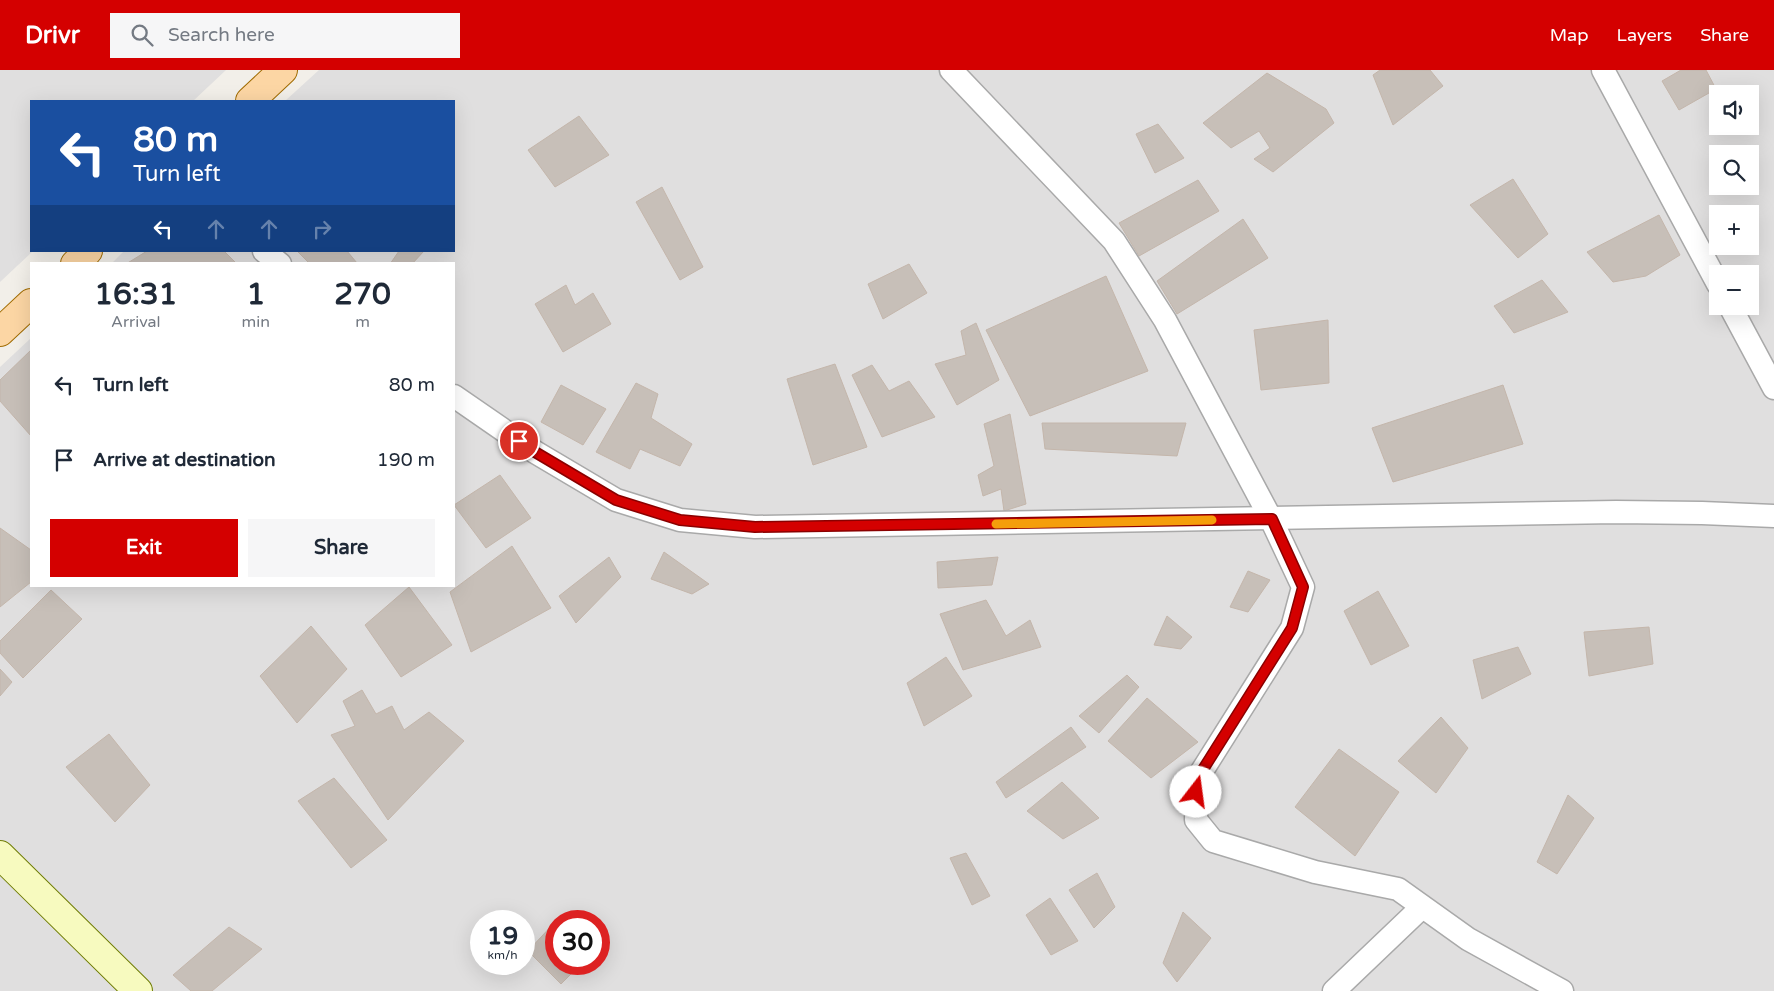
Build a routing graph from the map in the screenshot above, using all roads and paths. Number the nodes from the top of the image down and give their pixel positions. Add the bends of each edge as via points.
1 (284, 70) edge
2 (952, 70) edge
3 (1602, 70) edge
4 (251, 100) edge
5 (87, 252) edge
6 (265, 252) edge
7 (77, 262) edge
8 (278, 262) edge
9 (1709, 267) edge
10 (30, 304) edge
11 (1735, 315) edge
12 (0, 332) edge
13 (1774, 388) edge
14 (455, 397) edge
15 (1774, 516) edge
16 (1272, 519) junction
17 (0, 855) edge
18 (1422, 907) junction
19 (138, 991) edge
20 (1334, 991) edge
21 (1562, 991) edge

1 - 4 main road
2 - 16 street via 1114,241 1165,320
3 - 9 street
5 - 7 main road
6 - 8 street
10 - 12 main road
11 - 13 street
14 - 16 street via 535,452 616,500 680,520 755,527
15 - 16 street via 1616,512
16 - 18 street via 1303,587 1292,628 1197,779 1196,820 1213,841 1314,872 1398,889
17 - 19 street
18 - 20 street
18 - 21 street via 1468,939

